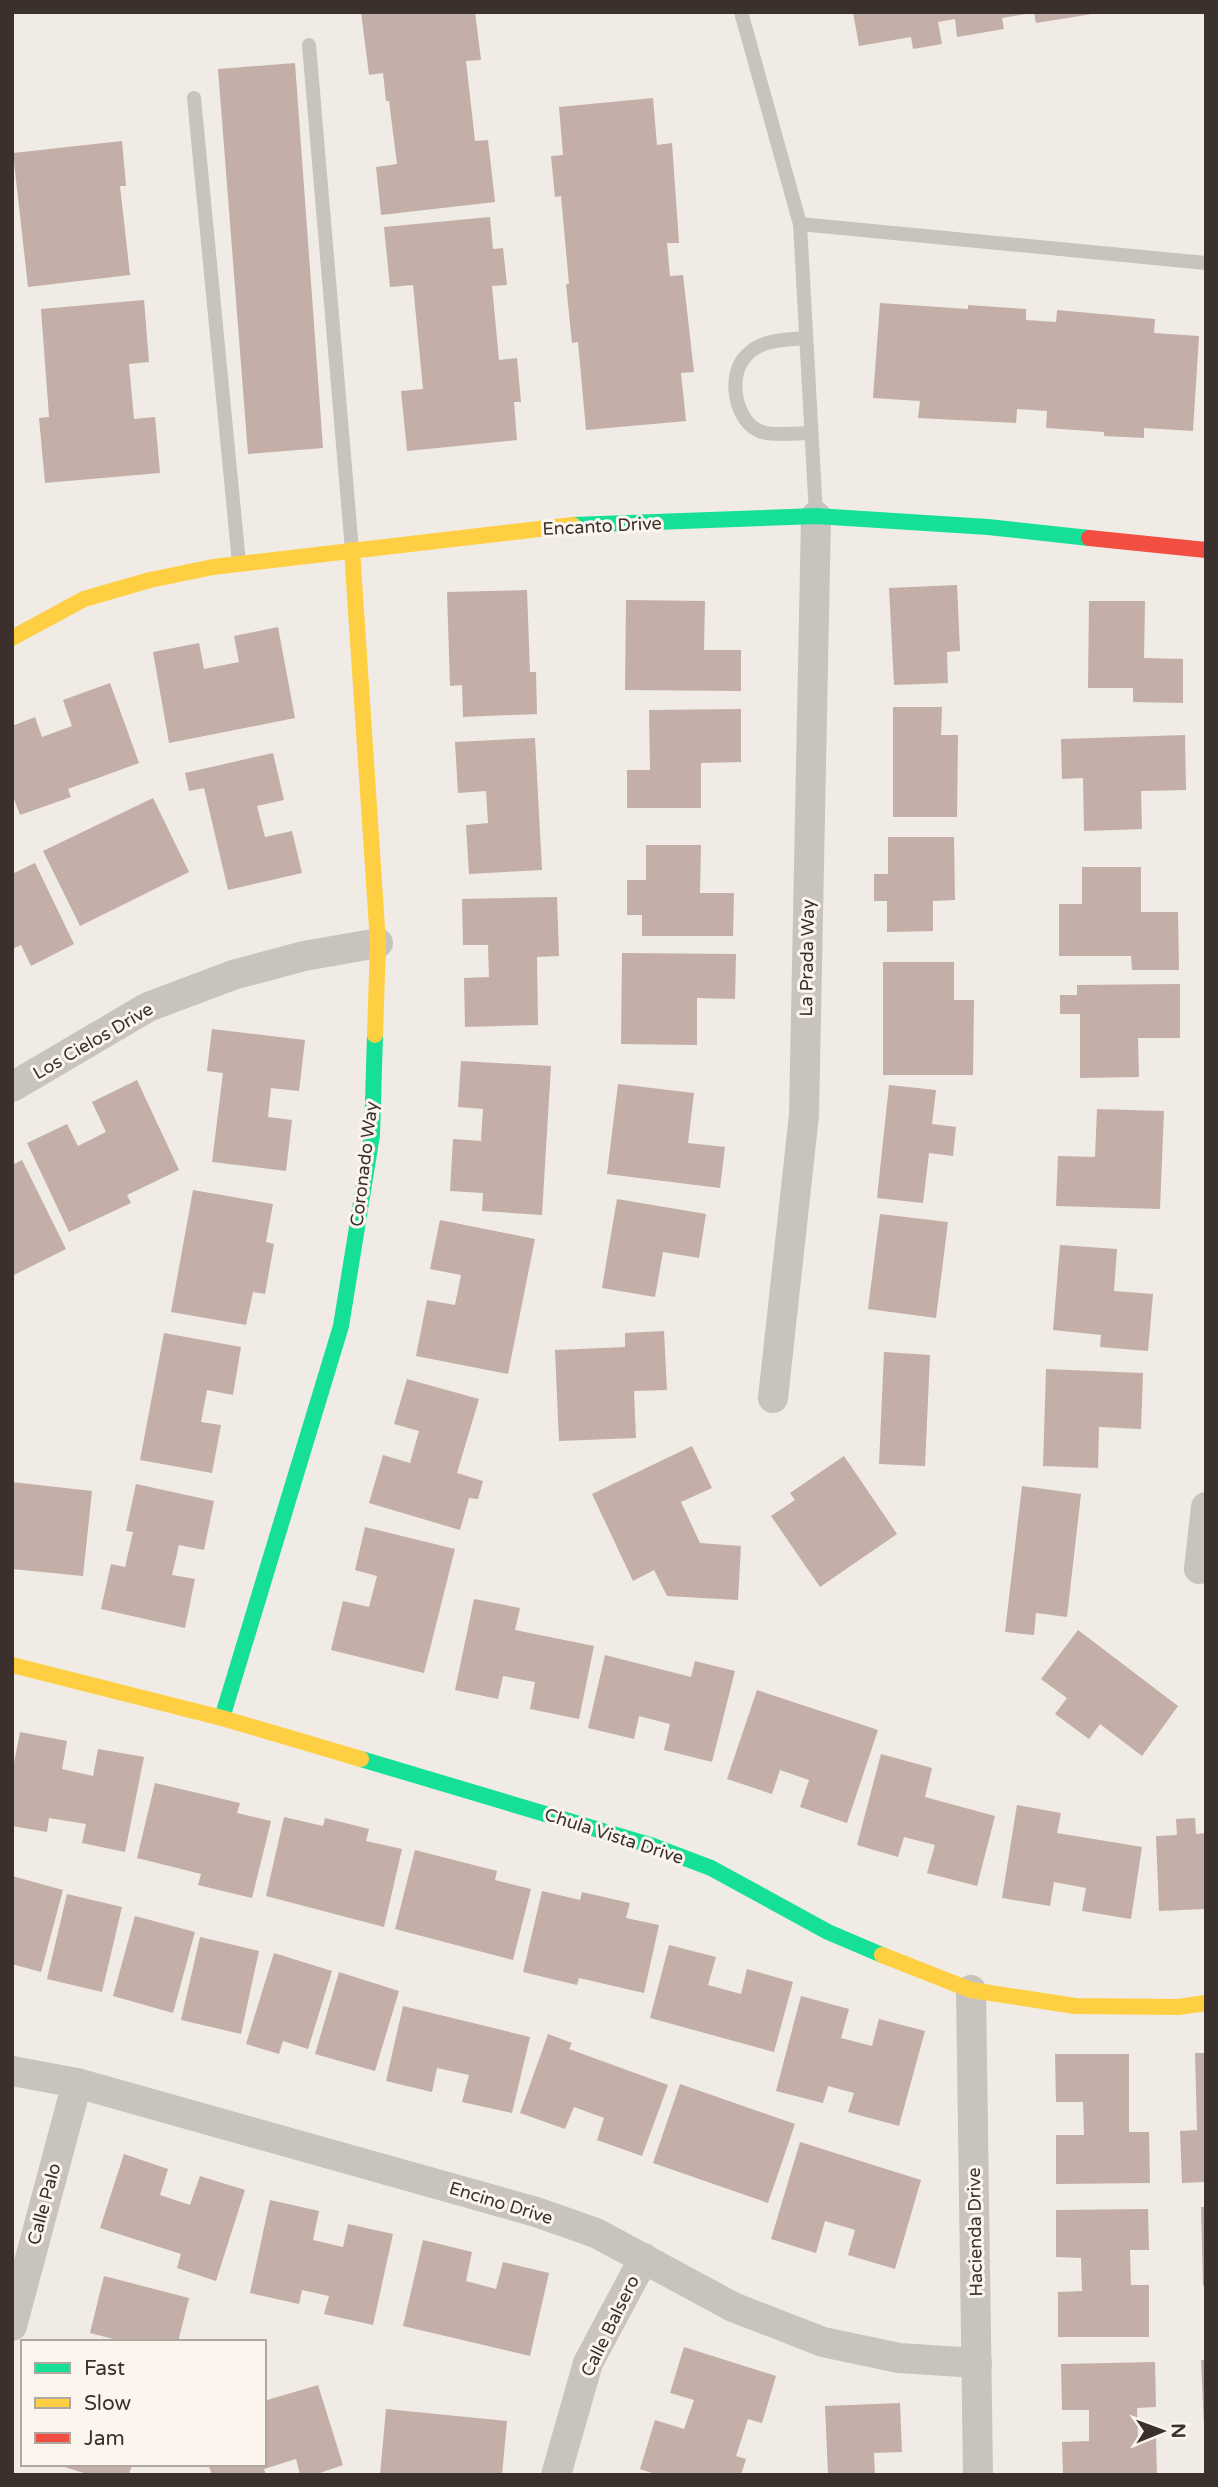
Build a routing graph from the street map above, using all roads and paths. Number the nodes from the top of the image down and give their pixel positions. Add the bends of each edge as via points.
1 (741, 12) edge
2 (309, 45) dead end
3 (194, 98) dead end
4 (800, 224) junction
5 (1206, 263) edge
6 (806, 338) junction
7 (811, 433) junction
8 (816, 516) junction
9 (352, 550) junction
10 (1206, 550) edge
11 (239, 564) junction
12 (12, 638) edge
13 (378, 943) junction
14 (12, 1087) edge
15 (773, 1398) dead end
16 (1206, 1507) edge
17 (1199, 1569) dead end
18 (12, 1665) edge
19 (222, 1718) junction
20 (971, 1990) junction
21 (1206, 2003) edge
22 (12, 2071) edge
23 (77, 2083) junction
24 (644, 2258) junction
25 (12, 2326) edge
26 (977, 2363) junction
27 (556, 2475) edge
28 (978, 2475) edge

1 - 4 lane
2 - 9 lane
3 - 11 lane
4 - 5 lane
4 - 6 lane
6 - 7 lane
6 - 7 lane via 765,342 744,357 734,376 737,404 749,423 762,432
7 - 8 lane
8 - 9 street, Encanto Drive via 569,525
8 - 10 street, Encanto Drive via 988,527
8 - 15 street, La Prada Way via 804,1115
9 - 11 street, Encanto Drive
9 - 13 street, Coronado Way
11 - 12 street, Encanto Drive via 150,580 84,599
13 - 14 street, Los Cielos Drive via 233,975 148,1007
13 - 19 street, Coronado Way via 372,1135 341,1326
16 - 17 street
18 - 19 street, Chula Vista Drive
19 - 20 street, Chula Vista Drive via 653,1846 711,1868 828,1932
20 - 21 street, Chula Vista Drive via 1074,2006
20 - 26 street, Hacienda Drive
22 - 23 street, Encino Drive
23 - 24 street, Encino Drive via 537,2211 596,2233
23 - 25 street, Calle Palo
24 - 26 street, Encino Drive via 733,2307 823,2342 899,2358
24 - 27 street, Calle Balsero via 588,2363
26 - 28 street, Hacienda Drive

